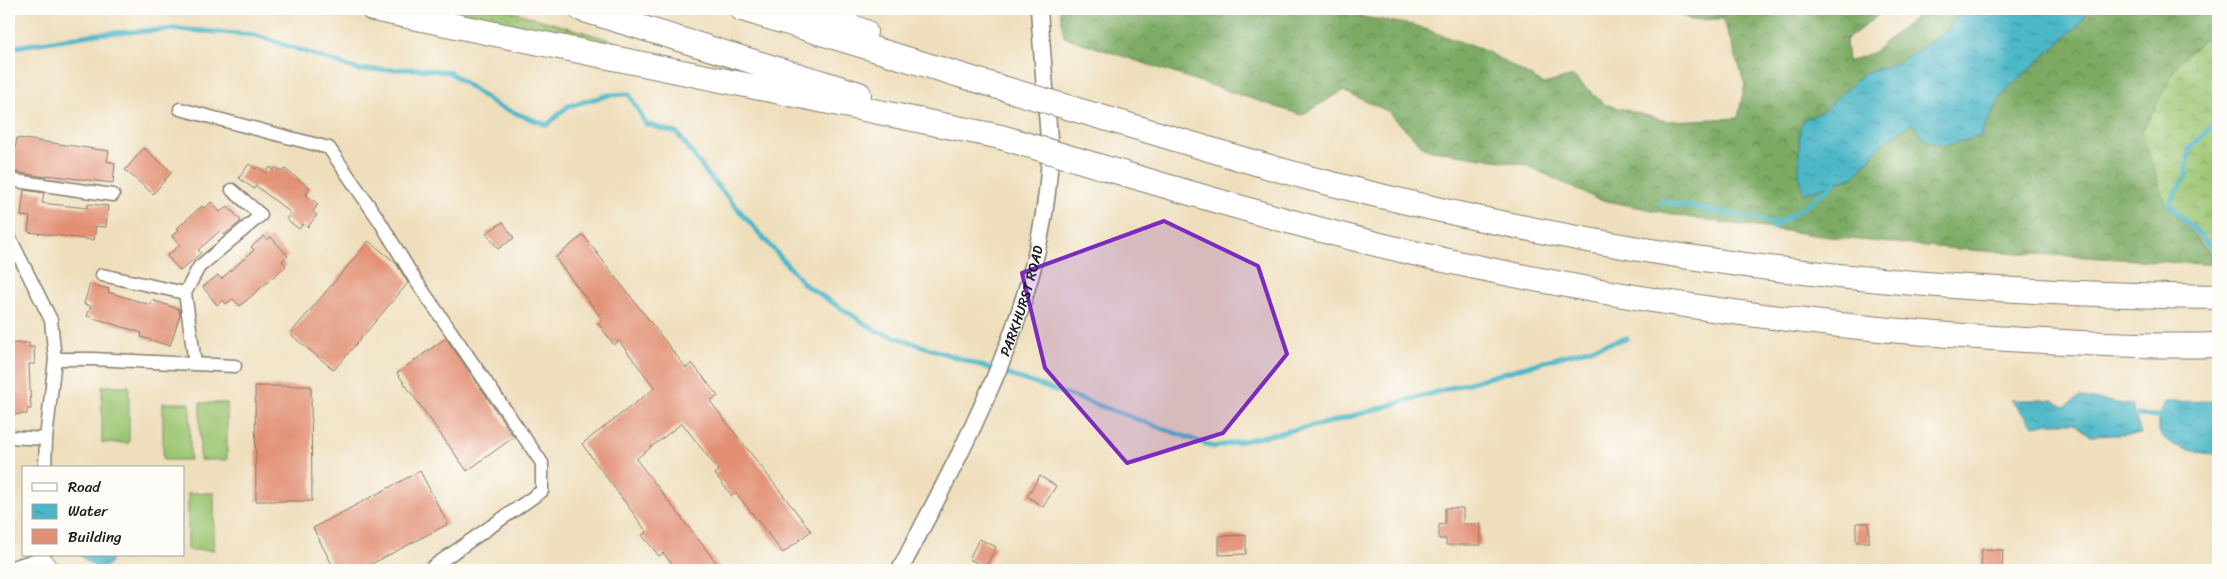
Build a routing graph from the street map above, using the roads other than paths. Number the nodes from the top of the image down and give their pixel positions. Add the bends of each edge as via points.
1 (373, 9) edge
2 (581, 9) edge
3 (742, 9) edge
4 (808, 9) edge
5 (1039, 9) edge
6 (999, 87) junction
7 (180, 108) dead end
8 (1001, 137) junction
9 (9, 180) edge
10 (232, 190) dead end
11 (113, 195) dead end
12 (9, 236) edge
13 (102, 275) dead end
14 (185, 293) junction
15 (2218, 297) edge
16 (2218, 345) edge
17 (55, 359) junction
18 (195, 363) junction
19 (235, 366) dead end
20 (9, 437) edge
21 (46, 439) junction
22 (45, 466) edge
23 (44, 556) edge
24 (9, 568) edge
25 (430, 569) edge
26 (53, 570) edge
27 (900, 570) edge

1 - 8 highway
2 - 8 highway
3 - 6 highway
4 - 6 highway
5 - 27 street, PARKHURST ROAD via 1050,144 1046,206 1035,258 982,405
6 - 15 highway, bridge via 1374,194 1532,229 1648,250 1820,275 1930,286 2104,296
7 - 25 street via 329,148 542,463 542,491
8 - 16 highway, bridge via 1232,206 1403,250 1517,276 1687,306 1813,323 1973,337 2089,344
9 - 11 street
10 - 14 street via 261,215 199,267
12 - 17 street via 51,320
13 - 14 street
14 - 18 street
17 - 18 street
17 - 21 street
18 - 19 street
20 - 21 street
21 - 22 street
23 - 24 street
23 - 26 street

